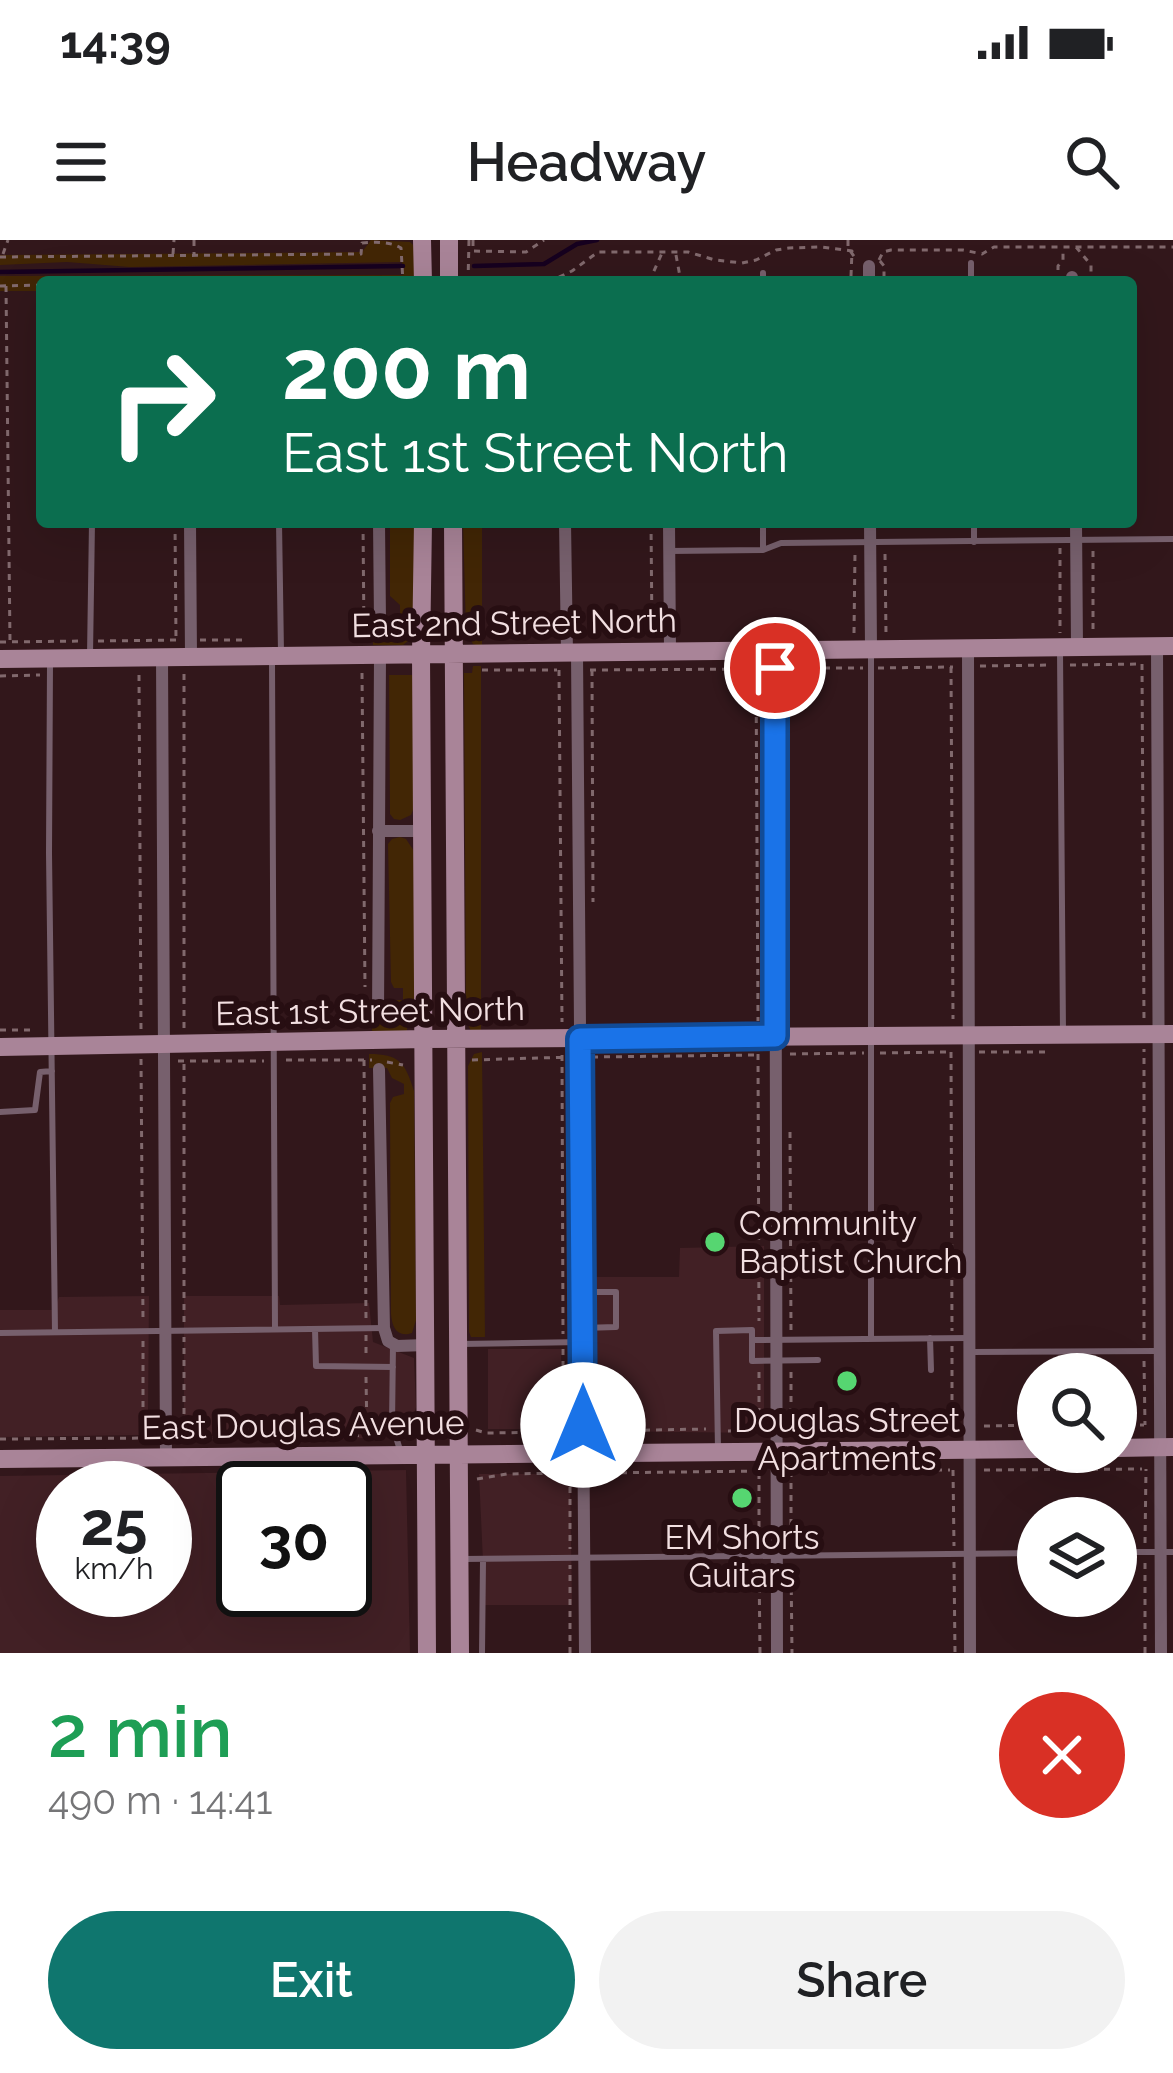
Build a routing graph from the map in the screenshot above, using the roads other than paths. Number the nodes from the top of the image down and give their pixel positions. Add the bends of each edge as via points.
1 (422, 240) edge
2 (449, 240) edge
3 (874, 263) road end
4 (971, 263) dead end
5 (423, 276) edge
6 (449, 276) edge
7 (871, 276) edge
8 (971, 276) edge
9 (92, 528) edge
10 (190, 528) edge
11 (279, 528) edge
12 (379, 528) edge
13 (423, 528) edge
14 (453, 528) edge
15 (565, 528) edge
16 (669, 528) edge
17 (764, 528) edge
18 (872, 528) edge
19 (974, 528) edge
20 (1076, 528) edge
21 (1173, 539) edge
22 (1076, 541) junction
23 (974, 542) junction
24 (878, 543) junction
25 (764, 550) junction
26 (669, 551) junction
27 (380, 622) dead end
28 (1064, 648) junction
29 (5, 651) edge
30 (670, 652) junction
31 (1163, 652) edge
32 (455, 654) junction
33 (380, 655) junction
34 (421, 655) junction
35 (276, 656) junction
36 (162, 657) junction
37 (191, 657) junction
38 (968, 657) junction
39 (89, 658) junction
40 (871, 658) junction
41 (50, 659) junction
42 (574, 659) junction
43 (775, 659) junction
44 (379, 831) junction
45 (422, 831) junction
46 (378, 1016) dead end
47 (1063, 1034) junction
48 (1166, 1034) edge
49 (871, 1035) junction
50 (968, 1035) junction
51 (775, 1036) junction
52 (458, 1039) junction
53 (424, 1040) junction
54 (379, 1041) junction
55 (51, 1046) junction
56 (0, 1047) edge
57 (581, 1048) junction
58 (274, 1052) junction
59 (163, 1053) junction
60 (379, 1069) dead end
61 (52, 1071) junction
62 (424, 1096) junction
63 (0, 1112) edge
64 (582, 1292) junction
65 (275, 1329) junction
66 (315, 1329) junction
67 (164, 1330) junction
68 (55, 1332) junction
69 (0, 1333) edge
70 (583, 1335) junction
71 (1166, 1336) edge
72 (388, 1337) junction
73 (930, 1338) junction
74 (871, 1339) junction
75 (752, 1340) junction
76 (777, 1340) junction
77 (459, 1344) junction
78 (426, 1345) junction
79 (968, 1345) junction
80 (1160, 1352) junction
81 (777, 1360) junction
82 (818, 1360) dead end
83 (392, 1367) junction
84 (932, 1370) dead end
85 (166, 1447) junction
86 (1166, 1447) edge
87 (1017, 1448) edge
88 (968, 1449) junction
89 (777, 1450) junction
90 (718, 1451) junction
91 (583, 1452) junction
92 (401, 1453) junction
93 (427, 1453) junction
94 (459, 1453) junction
95 (0, 1459) edge
96 (1166, 1494) edge
97 (1166, 1535) edge
98 (1166, 1552) edge
99 (1017, 1553) edge
100 (970, 1554) junction
101 (777, 1556) junction
102 (583, 1558) junction
103 (460, 1559) junction
104 (483, 1559) junction
105 (427, 1653) edge
106 (460, 1653) edge
107 (482, 1653) edge
108 (585, 1653) edge
109 (777, 1653) edge
110 (970, 1653) edge
111 (1161, 1653) edge

1 - 5 street
2 - 6 street
3 - 7 street
4 - 8 lane
9 - 39 lane
10 - 37 street
11 - 35 lane
12 - 27 street
13 - 34 street
14 - 32 street
15 - 42 street
16 - 26 street
17 - 25 lane
18 - 24 street
19 - 23 lane
20 - 22 street
21 - 22 lane
22 - 23 lane
22 - 28 street
23 - 24 lane
24 - 25 lane
24 - 40 street
25 - 26 lane
26 - 30 street
28 - 31 street, East 2nd Street North
28 - 38 street, East 2nd Street North
28 - 47 lane
29 - 41 street, East 2nd Street North
30 - 42 street, East 2nd Street North
30 - 43 street, East 2nd Street North
31 - 48 street
32 - 34 street, East 2nd Street North
32 - 42 street, East 2nd Street North
32 - 52 street
33 - 34 street, East 2nd Street North
33 - 35 street, East 2nd Street North
33 - 44 street
34 - 45 street
35 - 37 street, East 2nd Street North
35 - 58 lane
36 - 37 street, East 2nd Street North
36 - 39 street, East 2nd Street North
36 - 59 street
38 - 40 street, East 2nd Street North
38 - 50 street
39 - 41 street, East 2nd Street North
40 - 43 street, East 2nd Street North
40 - 49 lane
41 - 55 lane
42 - 57 street
43 - 51 street
44 - 45 street
44 - 46 street
45 - 53 street
47 - 48 street, East 1st Street North
47 - 50 street, East 1st Street North
48 - 71 street
49 - 50 street, East 1st Street North
49 - 51 street, East 1st Street North
49 - 74 lane
50 - 79 street
51 - 57 street, East 1st Street North
51 - 76 street
52 - 53 street, East 1st Street North
52 - 57 street, East 1st Street North
52 - 77 street
53 - 54 street, East 1st Street North
53 - 62 street
54 - 58 street, East 1st Street North
54 - 62 street via 411,1064
55 - 56 street, East 1st Street North
55 - 59 street, East 1st Street North
55 - 61 lane
57 - 64 street
58 - 59 street, East 1st Street North
58 - 65 lane
59 - 67 street
60 - 72 street
61 - 63 lane via 40,1072 35,1110
61 - 68 lane
62 - 78 street
64 - 70 street
64 - 70 lane via 616,1292 616,1328
65 - 66 lane
65 - 67 lane
66 - 72 lane via 366,1328
66 - 83 lane via 316,1366
67 - 68 lane
67 - 85 street
68 - 69 lane
70 - 77 lane
70 - 91 street
71 - 80 street
72 - 78 street
72 - 83 lane
73 - 74 lane
73 - 79 lane
73 - 84 lane
74 - 76 lane
75 - 76 lane
75 - 81 lane via 752,1361
75 - 90 lane via 752,1330 716,1331
76 - 81 street
77 - 94 street
78 - 93 street
79 - 80 lane
79 - 88 street
80 - 86 street
81 - 82 lane
81 - 89 street
83 - 92 lane
85 - 92 street, East Douglas Avenue
85 - 95 street, East Douglas Avenue
86 - 96 street
87 - 88 street, East Douglas Avenue
88 - 89 street, East Douglas Avenue
88 - 100 street
89 - 90 street, East Douglas Avenue
89 - 101 street
90 - 91 street, East Douglas Avenue
91 - 94 street, East Douglas Avenue
91 - 102 street
92 - 93 street, East Douglas Avenue
93 - 94 street, East Douglas Avenue
93 - 105 street
94 - 103 street
96 - 97 street
97 - 98 street
98 - 111 street
99 - 100 lane
100 - 101 lane
100 - 110 street
101 - 102 lane
101 - 109 street
102 - 104 lane
102 - 108 street
103 - 104 lane
103 - 106 street
104 - 107 lane

